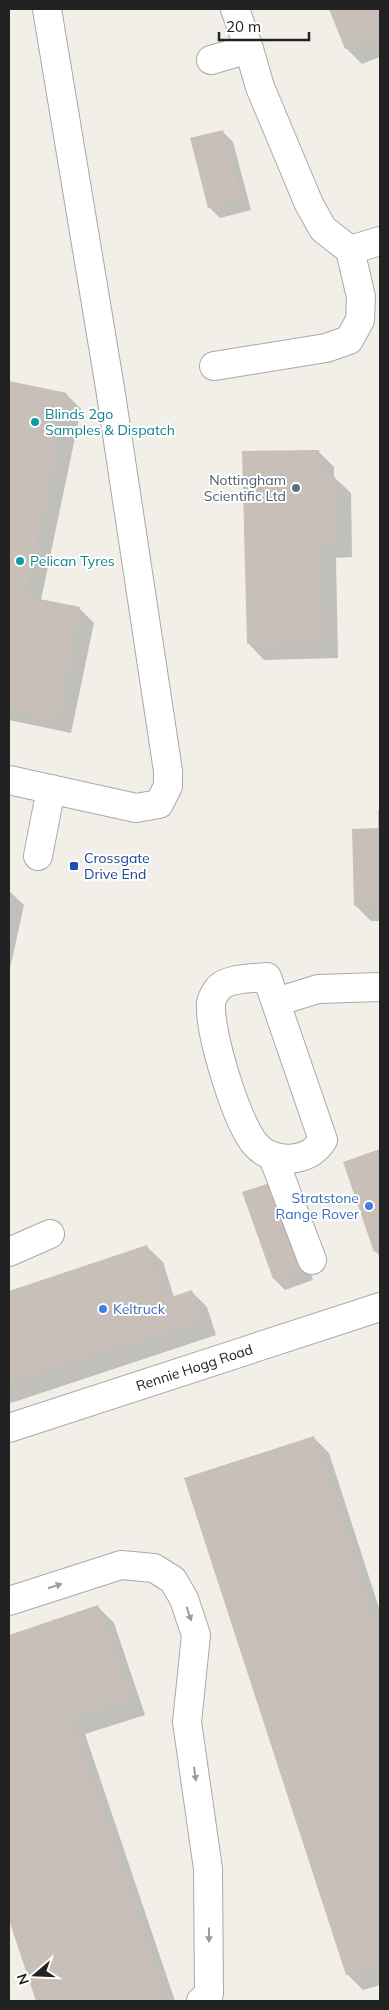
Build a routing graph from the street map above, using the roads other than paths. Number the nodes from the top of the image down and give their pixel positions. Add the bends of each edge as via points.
1 (47, 9) edge
2 (235, 9) edge
3 (249, 49) junction
4 (210, 60) dead end
5 (380, 241) edge
6 (350, 250) junction
7 (214, 366) dead end
8 (9, 780) edge
9 (51, 789) junction
10 (38, 856) dead end
11 (380, 987) edge
12 (276, 1002) junction
13 (273, 1157) junction
14 (50, 1234) dead end
15 (9, 1252) edge
16 (312, 1260) dead end
17 (380, 1307) edge
18 (9, 1428) edge
19 (9, 1601) edge
20 (202, 2001) edge

1 - 9 street via 110,388 168,771 168,786 159,804 136,808
2 - 3 street
3 - 4 street
3 - 6 street via 260,87 309,204 323,229
5 - 6 street
6 - 7 street via 362,297 360,320 349,340 326,348
8 - 9 street
9 - 10 street
11 - 12 street via 318,989
12 - 13 street via 323,1140 317,1150 305,1156 290,1160
12 - 13 street via 268,977 236,980 218,988 211,1001 213,1033 244,1128 256,1146
13 - 16 street
14 - 15 street
17 - 18 street, Rennie Hogg Road
19 -> 20 street via 121,1565 154,1568 173,1580 184,1599 196,1635 187,1722 208,1869 209,1994

